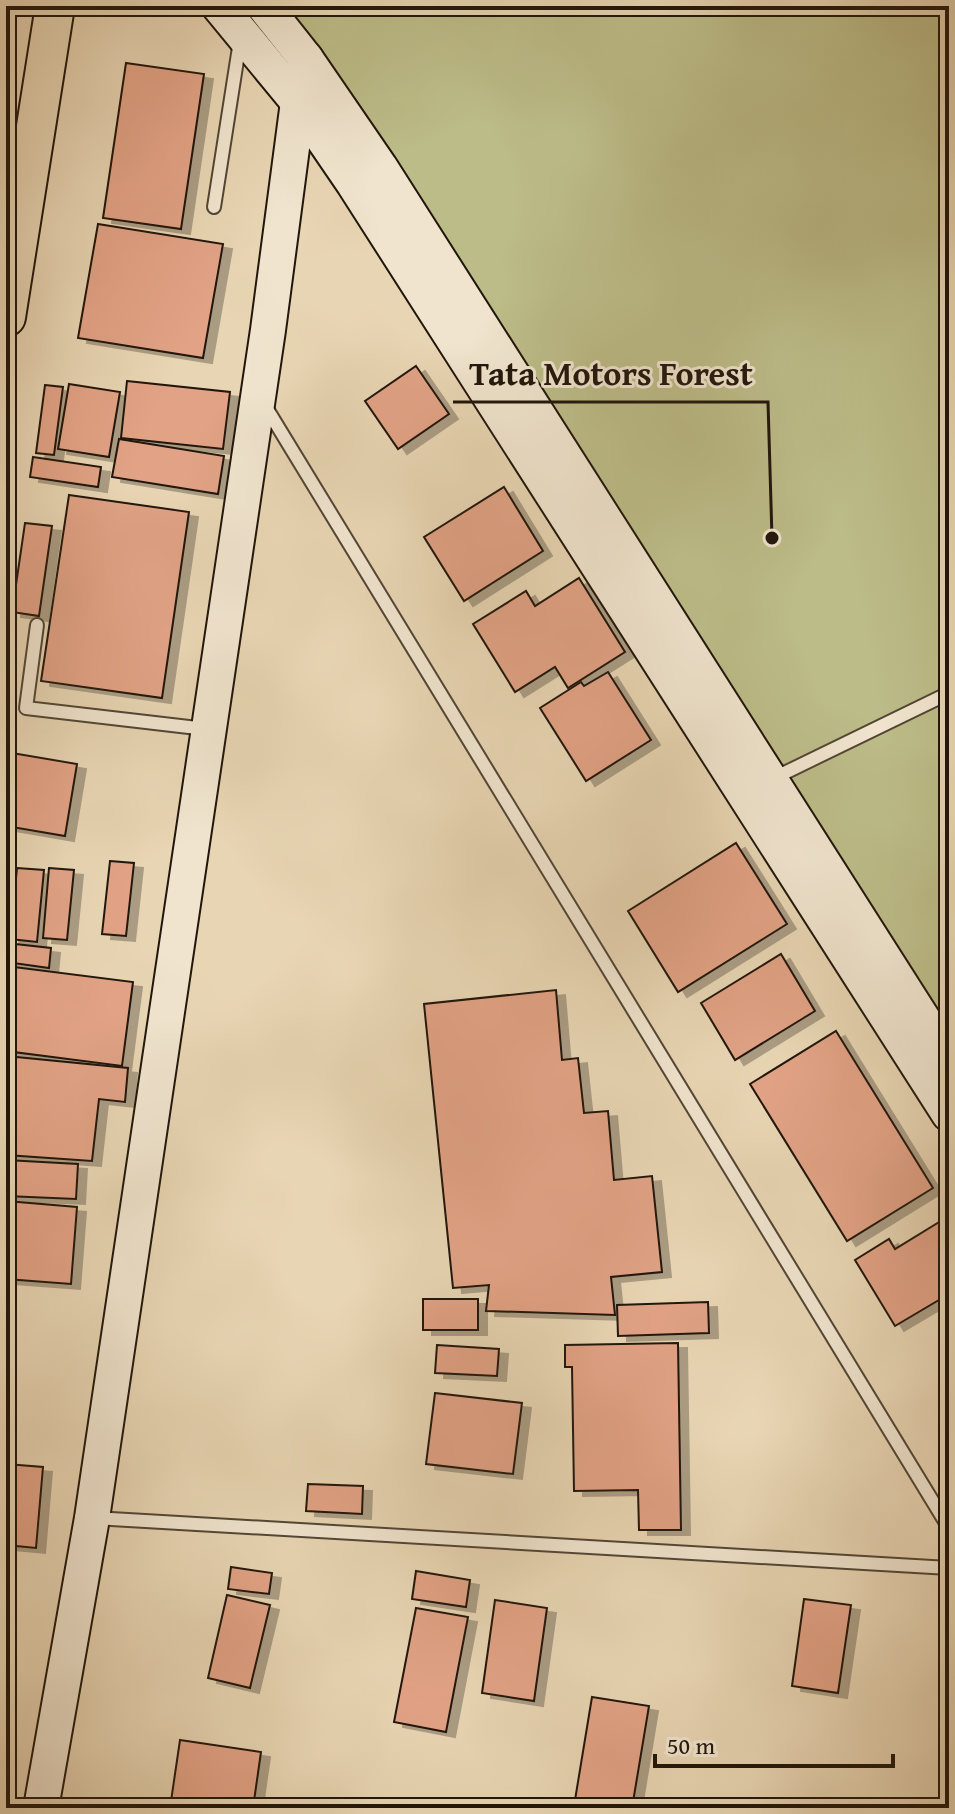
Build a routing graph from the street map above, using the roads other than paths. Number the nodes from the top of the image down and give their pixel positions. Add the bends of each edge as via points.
1 (55, 6) edge
2 (219, 6) edge
3 (264, 6) edge
4 (241, 34) junction
5 (306, 59) junction
6 (298, 102) junction
7 (214, 207) dead end
8 (6, 317) edge
9 (258, 394) junction
10 (37, 625) dead end
11 (949, 693) edge
12 (209, 730) junction
13 (770, 780) junction
14 (949, 1060) edge
15 (949, 1114) edge
16 (92, 1518) junction
17 (949, 1528) edge
18 (949, 1568) edge
19 (41, 1808) edge

1 - 8 main road
2 - 4 main road
3 - 5 main road
4 - 6 main road
4 - 7 lane
5 - 6 main road
5 - 13 main road
6 - 9 main road
6 - 15 main road
9 - 12 main road
9 - 17 lane
10 - 12 lane via 26,708
11 - 13 lane
12 - 16 main road
13 - 14 main road
16 - 18 lane
16 - 19 main road

